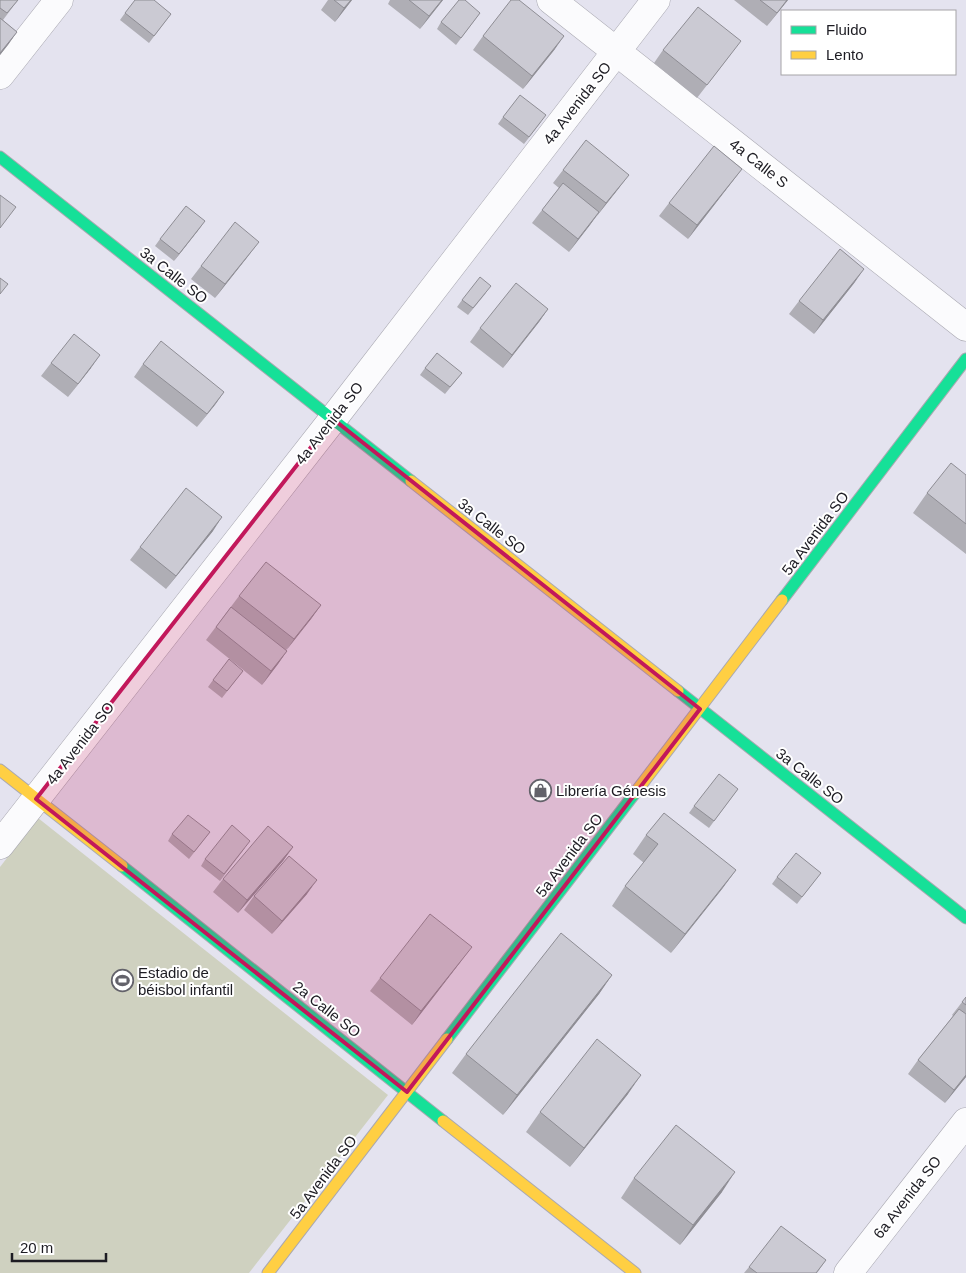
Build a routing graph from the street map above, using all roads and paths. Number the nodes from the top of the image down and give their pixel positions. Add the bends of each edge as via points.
1 (59, 0) edge
2 (551, 0) edge
3 (656, 0) edge
4 (617, 52) junction
5 (0, 75) edge
6 (0, 157) edge
7 (966, 327) edge
8 (966, 360) edge
9 (333, 419) junction
10 (700, 709) junction
11 (0, 770) edge
12 (36, 798) junction
13 (0, 845) edge
14 (966, 918) edge
15 (407, 1092) junction
16 (966, 1122) edge
17 (268, 1273) edge
18 (635, 1273) edge
19 (848, 1273) edge

1 - 5 street
2 - 4 street, 4a Calle S
3 - 4 street, 4a Avenida SO
4 - 7 street, 4a Calle S
4 - 9 street, 4a Avenida SO
6 - 9 street, 3a Calle SO
8 - 10 street, 5a Avenida SO
9 - 10 street, 3a Calle SO
9 - 12 street, 4a Avenida SO
10 - 14 street, 3a Calle SO
10 - 15 street, 5a Avenida SO
11 - 12 street, 2a Calle SO
12 - 13 street, 4a Avenida SO
12 - 15 street, 2a Calle SO
15 - 17 street, 5a Avenida SO
15 - 18 street, 2a Calle SO
16 - 19 street, 6a Avenida SO

